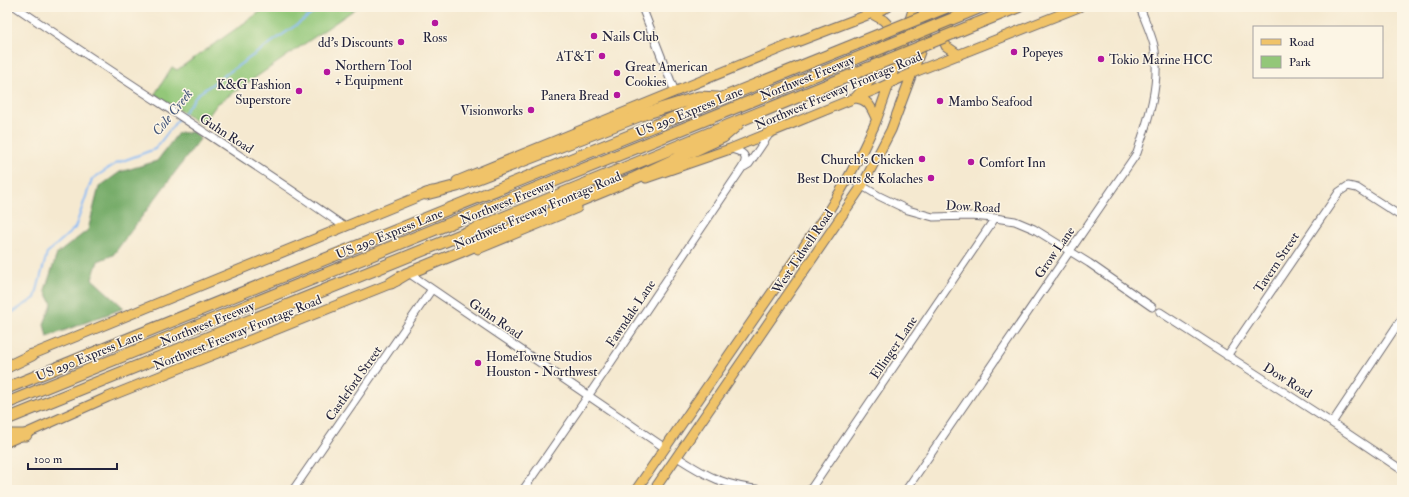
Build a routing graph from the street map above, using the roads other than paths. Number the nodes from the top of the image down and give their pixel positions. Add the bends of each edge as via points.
1 (16, 7) edge
2 (642, 7) edge
3 (888, 7) edge
4 (914, 7) edge
5 (936, 7) edge
6 (947, 7) edge
7 (954, 7) edge
8 (982, 7) edge
9 (1018, 7) edge
10 (1079, 7) edge
11 (1140, 7) edge
12 (872, 14) junction
13 (959, 55) junction
14 (912, 72) junction
15 (889, 83) junction
16 (675, 92) junction
17 (722, 98) junction
18 (855, 98) junction
19 (745, 118) junction
20 (876, 118) junction
21 (771, 132) junction
22 (730, 149) junction
23 (742, 168) junction
24 (848, 178) junction
25 (862, 186) junction
26 (426, 194) junction
27 (1402, 217) edge
28 (996, 218) junction
29 (345, 227) junction
30 (1069, 251) junction
31 (790, 266) junction
32 (801, 275) junction
33 (413, 276) junction
34 (391, 283) junction
35 (432, 289) junction
36 (1152, 307) dead end
37 (1160, 312) dead end
38 (1402, 318) edge
39 (32, 355) joint
40 (1227, 356) junction
41 (727, 358) junction
42 (7, 366) edge
43 (738, 366) junction
44 (7, 388) edge
45 (588, 396) junction
46 (7, 403) edge
47 (7, 419) edge
48 (1332, 423) junction
49 (7, 435) edge
50 (26, 435) junction
51 (7, 442) edge
52 (665, 448) junction
53 (677, 457) junction
54 (1402, 470) edge
55 (293, 490) edge
56 (523, 490) edge
57 (636, 490) edge
58 (654, 490) edge
59 (763, 490) edge
60 (810, 490) edge
61 (906, 490) edge

1 - 29 street, Guhn Road
2 - 16 street
3 - 12 main road
4 - 15 main road, West Tidwell Road
5 - 14 main road, West Tidwell Road
6 - 17 highway, Northwest Freeway, bridge
7 - 13 main road via 943,38 946,46
8 - 46 highway, US 290 Express Lane, bridge
9 - 19 highway, Northwest Freeway, bridge
10 - 13 main road, Northwest Freeway Frontage Road
11 - 30 street, Grow Lane via 1155,49 1155,90 1151,111 1138,153
12 - 16 main road
12 - 18 main road via 887,24 887,33 871,79
13 - 14 main road, Northwest Freeway Frontage Road
14 - 15 main road, Northwest Freeway Frontage Road
14 - 25 main road, West Tidwell Road via 891,130
15 - 18 main road, Northwest Freeway Frontage Road
15 - 20 main road, West Tidwell Road
16 - 26 main road
17 - 26 highway via 699,97 644,114 457,186
17 - 44 highway, Northwest Freeway
18 - 20 main road via 862,98 871,106
18 - 21 main road, Northwest Freeway Frontage Road
19 - 34 highway via 723,138 635,178 406,274
19 - 47 highway, Northwest Freeway
20 - 24 main road, West Tidwell Road
21 - 22 main road, Northwest Freeway Frontage Road
21 - 23 street, Fawndale Lane via 749,164
22 - 23 street via 743,154 746,159
22 - 33 main road, Northwest Freeway Frontage Road via 647,178
23 - 45 street, Fawndale Lane
24 - 25 street, Dow Road
24 - 31 main road, West Tidwell Road
25 - 28 street, Dow Road via 908,210 933,217
25 - 32 main road, West Tidwell Road
26 - 29 main road
27 - 40 street, Tavern Street via 1357,188 1348,186 1339,192
28 - 30 street, Dow Road via 1036,230
28 - 60 street, Ellinger Lane
29 - 39 main road
30 - 36 street, Dow Road
30 - 61 street, Grow Lane
31 - 32 main road
31 - 41 main road, West Tidwell Road
32 - 43 main road, West Tidwell Road
33 - 34 main road, Northwest Freeway Frontage Road
33 - 35 street, Guhn Road
34 - 50 main road, Northwest Freeway Frontage Road via 108,397
35 - 45 street, Guhn Road
35 - 55 street, Castleford Street
37 - 40 street, Dow Road
38 - 48 street
39 - 42 highway
40 - 48 street, Dow Road
41 - 43 main road
41 - 52 main road, West Tidwell Road
43 - 53 main road, West Tidwell Road
45 - 52 street, Guhn Road
45 - 56 street, Fawndale Lane
48 - 54 street, Dow Road
49 - 50 highway
50 - 51 main road, Northwest Freeway Frontage Road
52 - 57 main road, West Tidwell Road
53 - 58 main road, West Tidwell Road
53 - 59 street via 721,482

